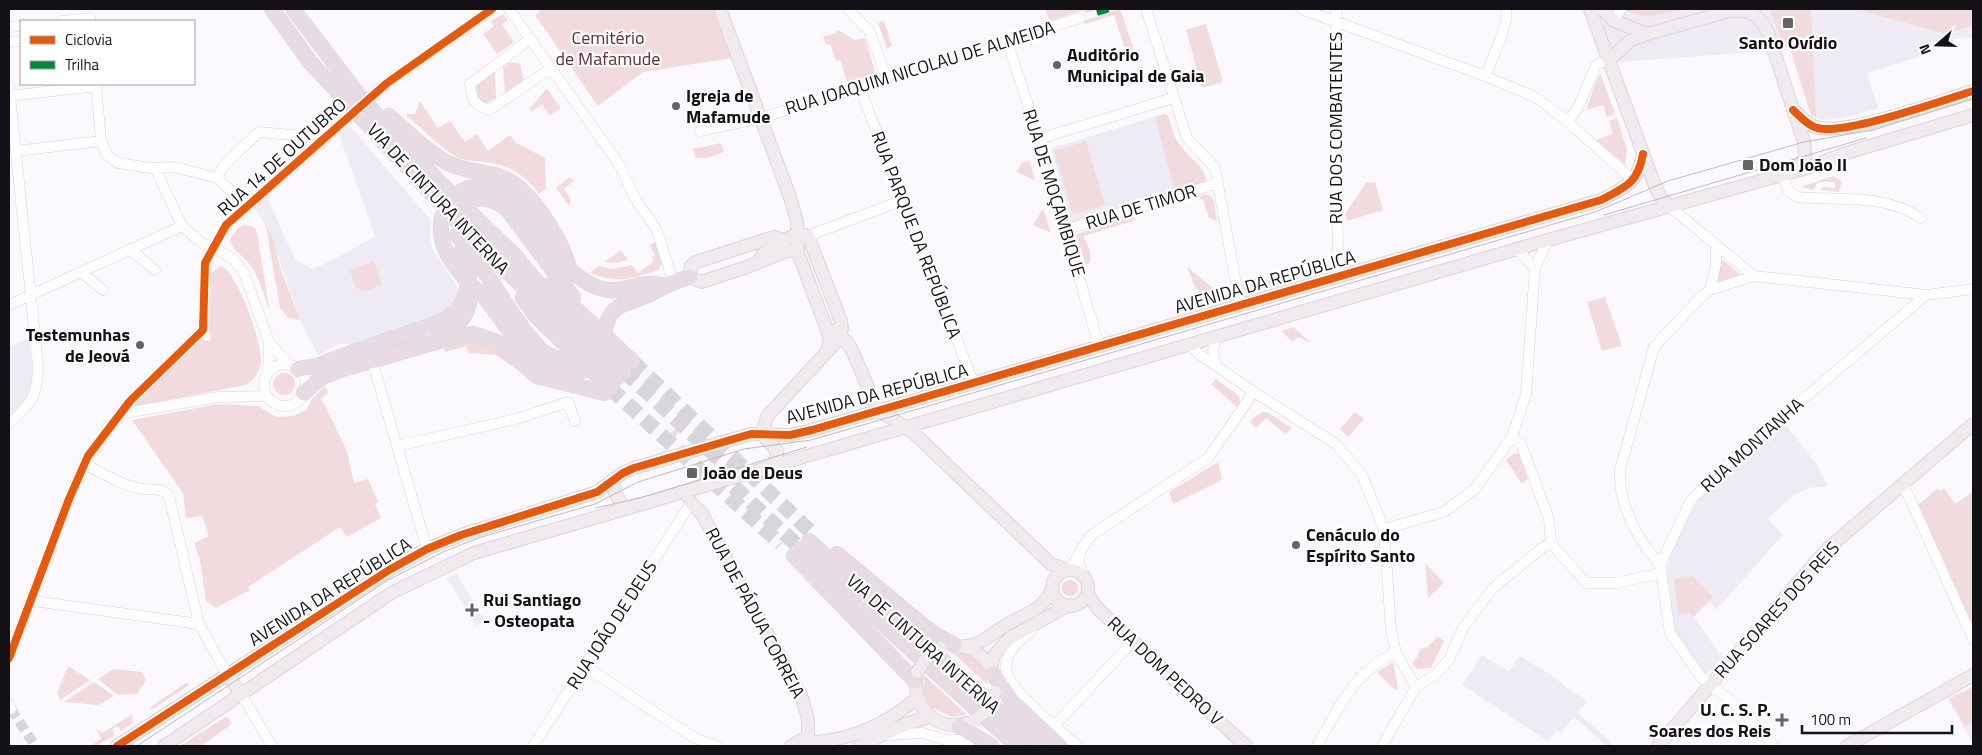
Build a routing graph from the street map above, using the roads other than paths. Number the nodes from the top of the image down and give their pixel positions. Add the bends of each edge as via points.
1 (272, 9) edge
2 (293, 9) edge
3 (492, 9) edge
4 (509, 9) edge
5 (720, 9) edge
6 (1146, 9) edge
7 (1301, 9) edge
8 (1336, 9) edge
9 (1506, 9) edge
10 (1590, 9) edge
11 (1602, 9) edge
12 (1621, 9) edge
13 (851, 10) edge
14 (1080, 18) dead end
15 (1336, 21) junction
16 (1614, 21) junction
17 (1647, 34) junction
18 (530, 39) junction
19 (1006, 41) junction
20 (1610, 59) junction
21 (310, 62) junction
22 (551, 68) junction
23 (1485, 76) junction
24 (886, 77) junction
25 (97, 85) edge
26 (9, 86) edge
27 (859, 86) junction
28 (1973, 91) edge
29 (10, 96) junction
30 (360, 97) junction
31 (1173, 98) junction
32 (1793, 110) junction
33 (1973, 115) edge
34 (761, 118) junction
35 (1567, 121) junction
36 (700, 131) dead end
37 (325, 138) junction
38 (1039, 139) junction
39 (101, 142) junction
40 (16, 152) junction
41 (1643, 154) junction
42 (155, 168) junction
43 (1798, 169) junction
44 (1782, 173) junction
45 (217, 178) junction
46 (1633, 180) junction
47 (1218, 183) junction
48 (903, 200) junction
49 (510, 204) junction
50 (247, 205) junction
51 (1669, 206) junction
52 (1921, 218) dead end
53 (446, 221) junction
54 (182, 226) junction
55 (1065, 230) junction
56 (803, 235) junction
57 (1548, 240) junction
58 (1716, 245) junction
59 (214, 247) junction
60 (130, 249) junction
61 (1517, 249) junction
62 (797, 250) junction
63 (757, 253) junction
64 (516, 257) junction
65 (569, 267) junction
66 (812, 268) dead end
67 (1535, 268) junction
68 (155, 270) dead end
69 (81, 272) junction
70 (1754, 276) junction
71 (690, 277) junction
72 (1338, 277) junction
73 (667, 284) junction
74 (470, 285) junction
75 (1973, 289) edge
76 (103, 290) dead end
77 (1710, 290) junction
78 (31, 294) junction
79 (1926, 295) junction
80 (9, 305) edge
81 (1240, 305) junction
82 (600, 323) junction
83 (1253, 325) junction
84 (840, 336) junction
85 (1216, 336) junction
86 (269, 342) junction
87 (1189, 344) junction
88 (1099, 346) junction
89 (827, 352) junction
90 (529, 355) junction
91 (372, 360) junction
92 (1216, 365) junction
93 (293, 366) junction
94 (315, 367) junction
95 (268, 372) junction
96 (618, 378) junction
97 (974, 384) junction
98 (1254, 392) junction
99 (304, 393) junction
100 (267, 396) junction
101 (878, 411) junction
102 (119, 414) junction
103 (574, 421) dead end
104 (9, 424) edge
105 (1973, 424) edge
106 (906, 427) junction
107 (762, 434) junction
108 (1512, 437) junction
109 (398, 446) junction
110 (84, 464) junction
111 (775, 466) junction
112 (614, 481) junction
113 (1903, 483) junction
114 (689, 497) junction
115 (625, 509) junction
116 (1384, 529) junction
117 (1551, 543) junction
118 (805, 545) junction
119 (427, 549) junction
120 (1080, 551) junction
121 (1661, 569) junction
122 (1068, 570) junction
123 (1084, 576) junction
124 (1053, 586) junction
125 (1087, 593) junction
126 (32, 599) junction
127 (1069, 606) junction
128 (1041, 622) junction
129 (199, 624) junction
130 (1973, 639) edge
131 (1133, 641) junction
132 (953, 647) junction
133 (1396, 653) junction
134 (9, 658) edge
135 (584, 666) junction
136 (992, 671) junction
137 (227, 674) junction
138 (1973, 675) edge
139 (916, 676) junction
140 (1710, 684) junction
141 (1416, 687) junction
142 (241, 694) junction
143 (917, 698) junction
144 (930, 717) junction
145 (1055, 725) junction
146 (959, 726) junction
147 (883, 736) junction
148 (815, 743) edge
149 (117, 746) edge
150 (164, 746) edge
151 (272, 746) edge
152 (533, 746) edge
153 (717, 746) edge
154 (791, 746) edge
155 (859, 746) edge
156 (980, 746) edge
157 (991, 746) edge
158 (1017, 746) edge
159 (1038, 746) edge
160 (1060, 746) edge
161 (1078, 746) edge
162 (1246, 746) edge
163 (1317, 746) edge
164 (1382, 746) edge
165 (1658, 746) edge
166 (1774, 746) edge
167 (1846, 746) edge

1 - 21 highway, VIA DE CINTURA INTERNA
2 - 30 highway, VIA DE CINTURA INTERNA
3 - 37 street, RUA 14 DE OUTUBRO, bridge via 387,83
4 - 18 street
5 - 34 main road
6 - 31 street
7 - 15 street
8 - 15 street, RUA DOS COMBATENTES
9 - 23 street via 1504,26
10 - 20 main road
11 - 16 main road
12 - 16 street
13 - 24 street via 870,32
14 - 19 street, RUA JOAQUIM NICOLAU DE ALMEIDA
15 - 23 street
15 - 72 street, RUA DOS COMBATENTES
16 - 17 main road
17 - 20 main road via 1630,41
17 - 32 main road via 1730,11 1752,12 1762,20 1768,33
18 - 22 street
18 - 22 street via 470,84 471,98 477,106 489,110
19 - 24 street, RUA JOAQUIM NICOLAU DE ALMEIDA
19 - 38 street, RUA DE MOÇAMBIQUE
20 - 35 street via 1596,65 1577,110
20 - 41 main road
21 - 53 highway via 358,124
21 - 96 highway, VIA DE CINTURA INTERNA via 503,270
22 - 73 street via 619,164 636,200 657,230
23 - 35 street via 1537,98
24 - 27 street, RUA JOAQUIM NICOLAU DE ALMEIDA
25 - 29 street
25 - 39 street
26 - 29 street
27 - 34 street, RUA JOAQUIM NICOLAU DE ALMEIDA
27 - 48 street, RUA PARQUE DA REPÚBLICA
28 - 32 main road via 1836,128 1812,126
29 - 40 street
30 - 64 highway, VIA DE CINTURA INTERNA via 441,184
30 - 65 highway via 376,105 447,162 498,176 519,187 535,204 563,249
31 - 38 street
31 - 47 street via 1187,138 1215,168
32 - 43 main road via 1804,142 1805,156
33 - 43 main road, AVENIDA DA REPÚBLICA
34 - 36 street, RUA JOAQUIM NICOLAU DE ALMEIDA
34 - 56 main road
35 - 46 street
37 - 45 street via 259,132 224,165
37 - 50 street, RUA 14 DE OUTUBRO
38 - 55 street, RUA DE MOÇAMBIQUE
39 - 40 street
39 - 42 street via 107,155 118,163
40 - 78 street
41 - 46 main road via 1640,169
41 - 51 main road via 1661,198
42 - 45 street via 174,167
42 - 54 street
43 - 44 main road, AVENIDA DA REPÚBLICA
44 - 51 main road, AVENIDA DA REPÚBLICA
44 - 52 street via 1788,190 1796,198 1872,199 1907,209
45 - 50 street
46 - 72 main road, AVENIDA DA REPÚBLICA via 1625,188 1601,200
47 - 55 street, RUA DE TIMOR
47 - 81 street
48 - 56 street
48 - 97 street, RUA PARQUE DA REPÚBLICA
49 - 53 highway, bridge via 480,197 463,203
49 - 65 highway via 559,260
49 - 82 highway
50 - 59 street, RUA 14 DE OUTUBRO via 226,225
51 - 57 main road, AVENIDA DA REPÚBLICA
51 - 58 street
53 - 74 highway, bridge via 441,229 442,242
53 - 90 highway via 528,335
53 - 94 highway via 465,253 470,273 468,287 458,309 445,319
54 - 59 street via 203,244
54 - 60 street
55 - 88 street, RUA DE MOÇAMBIQUE
56 - 62 main road
56 - 63 main road via 783,240 774,237
56 - 84 main road via 841,321
57 - 61 main road, AVENIDA DA REPÚBLICA
57 - 67 street
58 - 70 street
58 - 77 street
59 - 86 street via 234,260 244,273
59 - 102 street, RUA 14 DE OUTUBRO via 205,263 203,330
60 - 68 street
60 - 69 street
61 - 67 street
61 - 83 main road, AVENIDA DA REPÚBLICA
62 - 63 main road
62 - 89 main road via 830,340
63 - 71 main road via 701,282
63 - 71 main road via 696,262 691,266
64 - 82 highway
64 - 96 highway, VIA DE CINTURA INTERNA
65 - 73 highway via 587,283 608,290 650,283
66 - 84 main road via 821,283
67 - 108 street via 1526,394
69 - 76 street
69 - 78 street
70 - 77 street
70 - 79 street
71 - 73 highway
72 - 81 main road, AVENIDA DA REPÚBLICA
73 - 82 highway via 618,306
74 - 90 highway via 483,295
74 - 94 highway via 467,314 456,326
75 - 79 street
77 - 121 street via 1654,346 1620,470 1619,487 1624,508
78 - 80 street
78 - 104 street via 38,383 33,399
79 - 121 street, RUA MONTANHA via 1730,461 1691,500
81 - 83 main road
81 - 88 main road, AVENIDA DA REPÚBLICA
82 - 90 highway, bridge via 601,341 584,354 568,361
82 - 96 highway
83 - 85 main road, AVENIDA DA REPÚBLICA
84 - 89 main road
84 - 101 main road via 850,348
85 - 87 main road, AVENIDA DA REPÚBLICA
85 - 92 street via 1213,350
86 - 93 street
86 - 95 street
87 - 92 street
87 - 106 main road, AVENIDA DA REPÚBLICA
88 - 97 main road, AVENIDA DA REPÚBLICA
89 - 107 main road via 767,417
90 - 91 highway via 474,334 452,336
90 - 96 highway via 537,376
91 - 99 highway via 322,377
91 - 109 street
92 - 98 street
93 - 94 highway
93 - 95 street via 277,365
93 - 99 street via 305,380
95 - 100 street via 264,383
97 - 101 main road, AVENIDA DA REPÚBLICA
98 - 116 street via 1336,444 1362,475
98 - 120 street via 1208,458 1093,534
99 - 100 street via 290,405 277,404
100 - 102 street via 218,397
101 - 106 main road
101 - 107 main road, AVENIDA DA REPÚBLICA via 790,435
102 - 110 street, RUA 14 DE OUTUBRO
103 - 109 street via 568,402
105 - 113 main road, RUA SOARES DOS REIS
106 - 111 main road, AVENIDA DA REPÚBLICA
106 - 122 main road via 1051,564
107 - 111 main road via 774,446
107 - 112 main road, AVENIDA DA REPÚBLICA via 751,434 634,468
108 - 116 street via 1475,489 1444,512
108 - 117 street via 1521,444 1549,519
109 - 119 street
110 - 126 street, RUA 14 DE OUTUBRO
110 - 129 street via 133,485 166,491
111 - 114 main road, AVENIDA DA REPÚBLICA
112 - 115 main road via 617,498
112 - 119 main road, AVENIDA DA REPÚBLICA via 592,494 461,535
113 - 130 street
113 - 140 main road, RUA SOARES DOS REIS via 1826,550
114 - 115 main road, AVENIDA DA REPÚBLICA
114 - 135 street, RUA JOÃO DE DEUS
114 - 148 main road, RUA DE PÁDUA CORREIA via 702,514 800,695
115 - 142 main road, AVENIDA DA REPÚBLICA via 448,563 393,592
116 - 133 street via 1391,630
117 - 121 street via 1586,583 1616,583
117 - 141 street via 1493,588 1463,628 1449,660 1436,674
118 - 132 highway
118 - 139 highway
118 - 158 highway, VIA DE CINTURA INTERNA
118 - 159 highway, VIA DE CINTURA INTERNA
119 - 137 main road, AVENIDA DA REPÚBLICA via 388,570
120 - 122 street
120 - 123 street via 1079,565
121 - 140 street via 1670,633 1702,678
122 - 123 main road
122 - 124 main road via 1057,576
123 - 125 main road
124 - 127 main road via 1059,601
124 - 132 main road via 1037,609 977,644
125 - 127 main road via 1080,603
125 - 131 main road, RUA DOM PEDRO V via 1098,609
126 - 129 street
126 - 134 street, RUA 14 DE OUTUBRO
127 - 128 main road
128 - 136 main road via 1001,645
128 - 145 street via 1014,647 1007,662 1007,671 1021,693
129 - 137 street
131 - 145 street
131 - 162 main road, RUA DOM PEDRO V
132 - 136 main road via 975,651
132 - 139 main road, bridge via 927,657
133 - 141 street
133 - 163 street via 1374,665 1346,694
135 - 152 street, RUA JOÃO DE DEUS
135 - 153 street via 695,738
136 - 146 main road, bridge via 995,692 988,709 974,721
136 - 160 highway via 1012,701
137 - 142 main road
137 - 149 main road, AVENIDA DA REPÚBLICA
138 - 167 main road
139 - 143 main road
140 - 165 main road, RUA SOARES DOS REIS
140 - 166 street via 1737,706
141 - 164 street
142 - 150 main road, AVENIDA DA REPÚBLICA
142 - 151 street
143 - 144 main road
143 - 148 main road via 882,723 845,738
144 - 146 main road
144 - 147 main road via 908,723
145 - 161 street
146 - 157 highway
147 - 155 main road
147 - 156 street via 923,733
148 - 154 main road via 801,740

